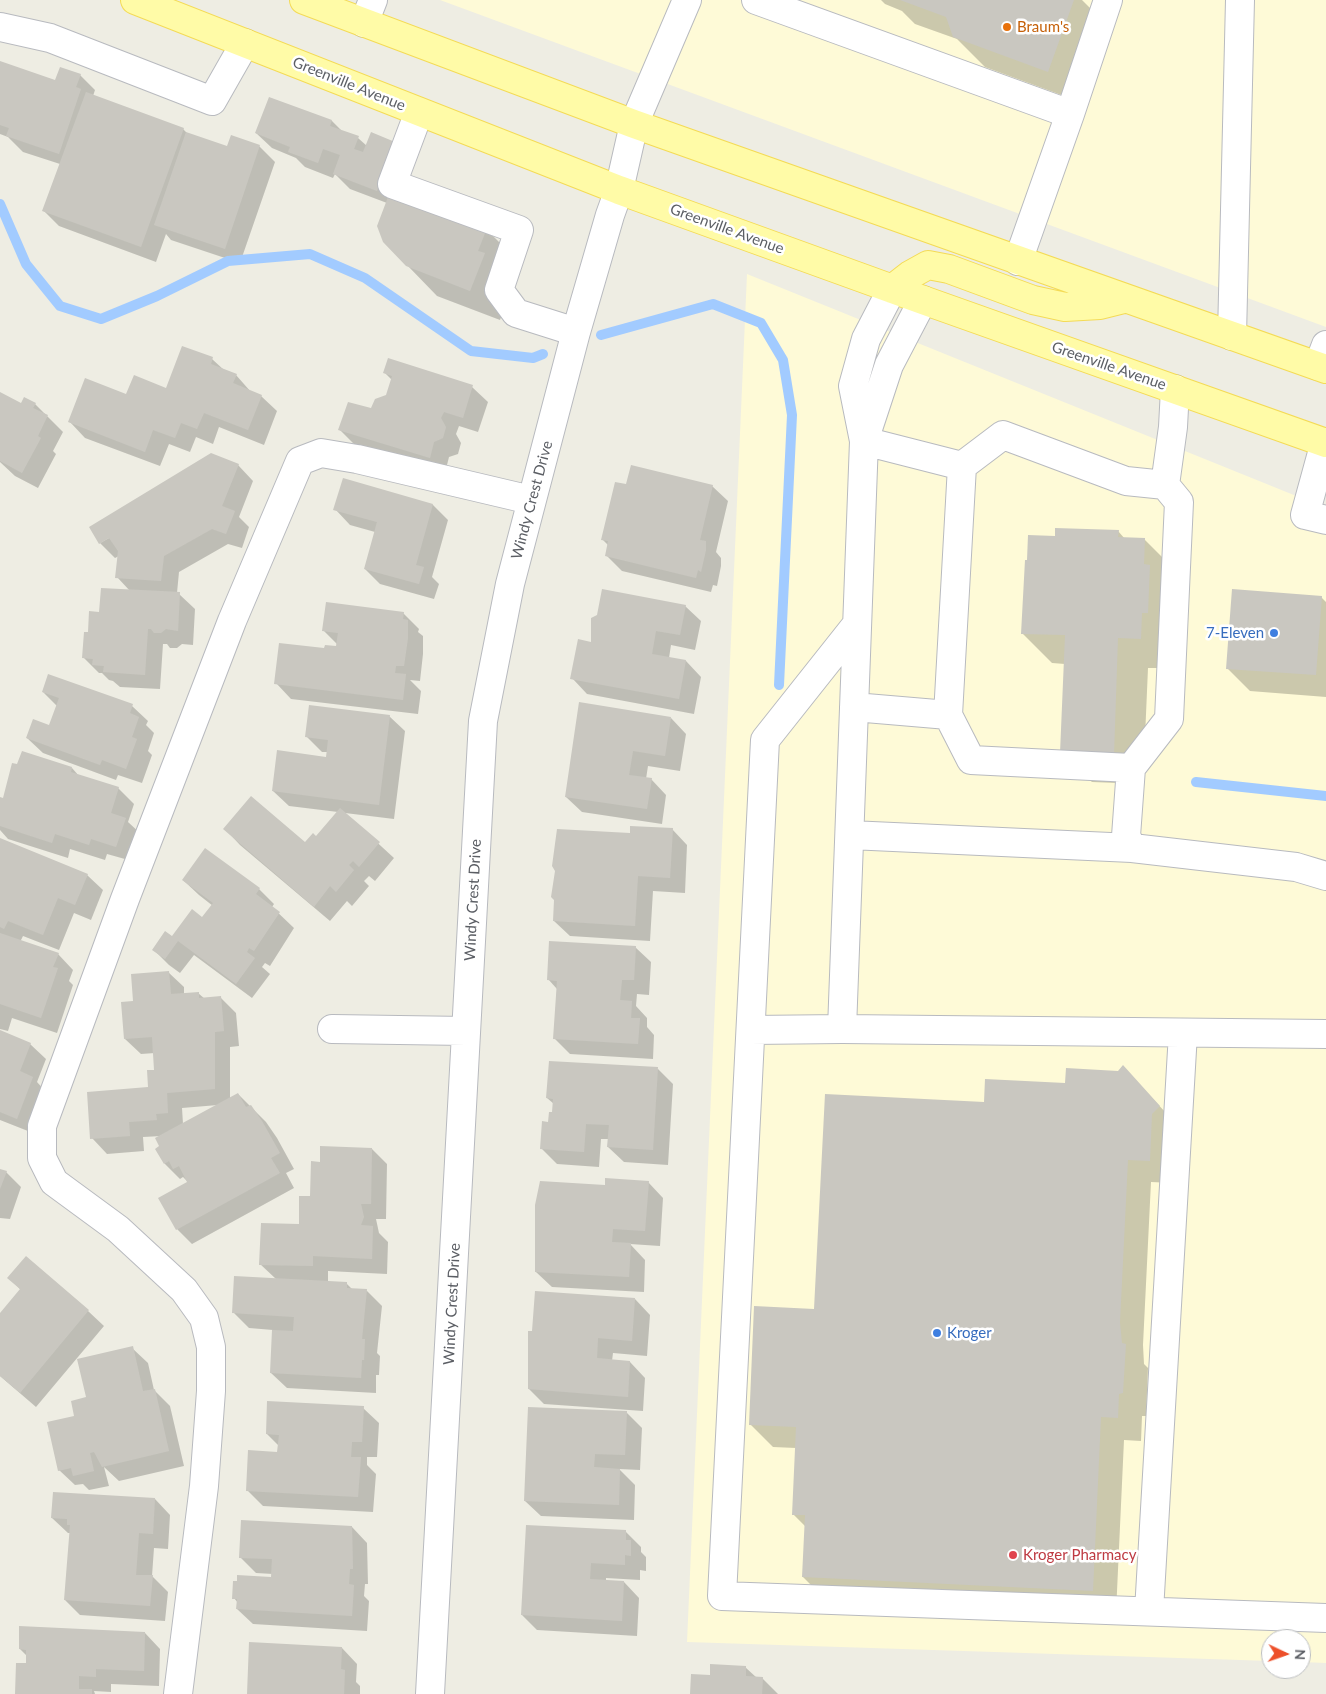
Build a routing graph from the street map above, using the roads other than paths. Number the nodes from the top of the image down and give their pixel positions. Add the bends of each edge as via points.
1 (134, 0) edge
2 (304, 0) edge
3 (687, 0) edge
4 (756, 0) edge
5 (1108, 0) edge
6 (1240, 0) edge
7 (368, 11) edge
8 (0, 27) edge
9 (245, 43) junction
10 (419, 112) junction
11 (1070, 114) junction
12 (634, 124) junction
13 (619, 190) junction
14 (1018, 261) junction
15 (892, 289) junction
16 (1125, 299) junction
17 (923, 300) junction
18 (576, 332) junction
19 (1232, 336) junction
20 (1323, 360) edge
21 (1175, 389) junction
22 (864, 441) junction
23 (1325, 442) edge
24 (962, 466) junction
25 (1165, 484) junction
26 (532, 500) junction
27 (1326, 520) edge
28 (857, 624) junction
29 (854, 707) junction
30 (948, 715) junction
31 (1131, 768) junction
32 (850, 835) junction
33 (1132, 848) junction
34 (1326, 876) edge
35 (332, 1029) dead end
36 (842, 1029) junction
37 (466, 1030) junction
38 (751, 1030) junction
39 (1183, 1033) junction
40 (1326, 1034) edge
41 (1149, 1611) junction
42 (1326, 1618) edge
43 (178, 1694) edge
44 (430, 1694) edge

1 - 9 main road, Greenville Avenue
2 - 7 main road
3 - 12 street, Windy Crest Drive
4 - 11 street
5 - 11 street
6 - 19 street
7 - 12 main road
8 - 9 street via 50,38 212,100
9 - 10 main road, Greenville Avenue
10 - 13 main road, Greenville Avenue
10 - 18 street via 392,184 519,230 499,290 516,313
11 - 14 street
12 - 13 street, Windy Crest Drive
12 - 14 main road
13 - 15 main road, Greenville Avenue
13 - 18 street, Windy Crest Drive
14 - 16 main road
15 - 16 main road via 928,265 1033,300 1065,306 1100,305
15 - 17 main road, Greenville Avenue
15 - 22 street via 866,339 853,386
16 - 19 main road
17 - 21 main road, Greenville Avenue
17 - 22 street via 889,365
18 - 26 street, Windy Crest Drive
19 - 20 main road
21 - 23 main road, Greenville Avenue
21 - 25 street
22 - 24 street
22 - 28 street
23 - 27 street via 1304,515
24 - 25 street via 1003,435 1126,481
24 - 30 street
25 - 31 street via 1179,502 1169,718
26 - 37 street, Windy Crest Drive via 510,584 483,721
26 - 43 street via 357,459 321,453 300,461 232,621 125,898 42,1126 42,1158 54,1182 118,1229 184,1290 204,1318 211,1346 212,1391 204,1486
28 - 29 street
28 - 38 street via 765,740
29 - 30 street
29 - 32 street
30 - 31 street via 971,760
31 - 33 street via 1126,836
32 - 33 street
32 - 36 street
33 - 34 street via 1296,866
35 - 37 street
36 - 38 street
36 - 39 street
37 - 44 street, Windy Crest Drive
38 - 41 street via 722,1596
39 - 40 street
39 - 41 street
41 - 42 street

